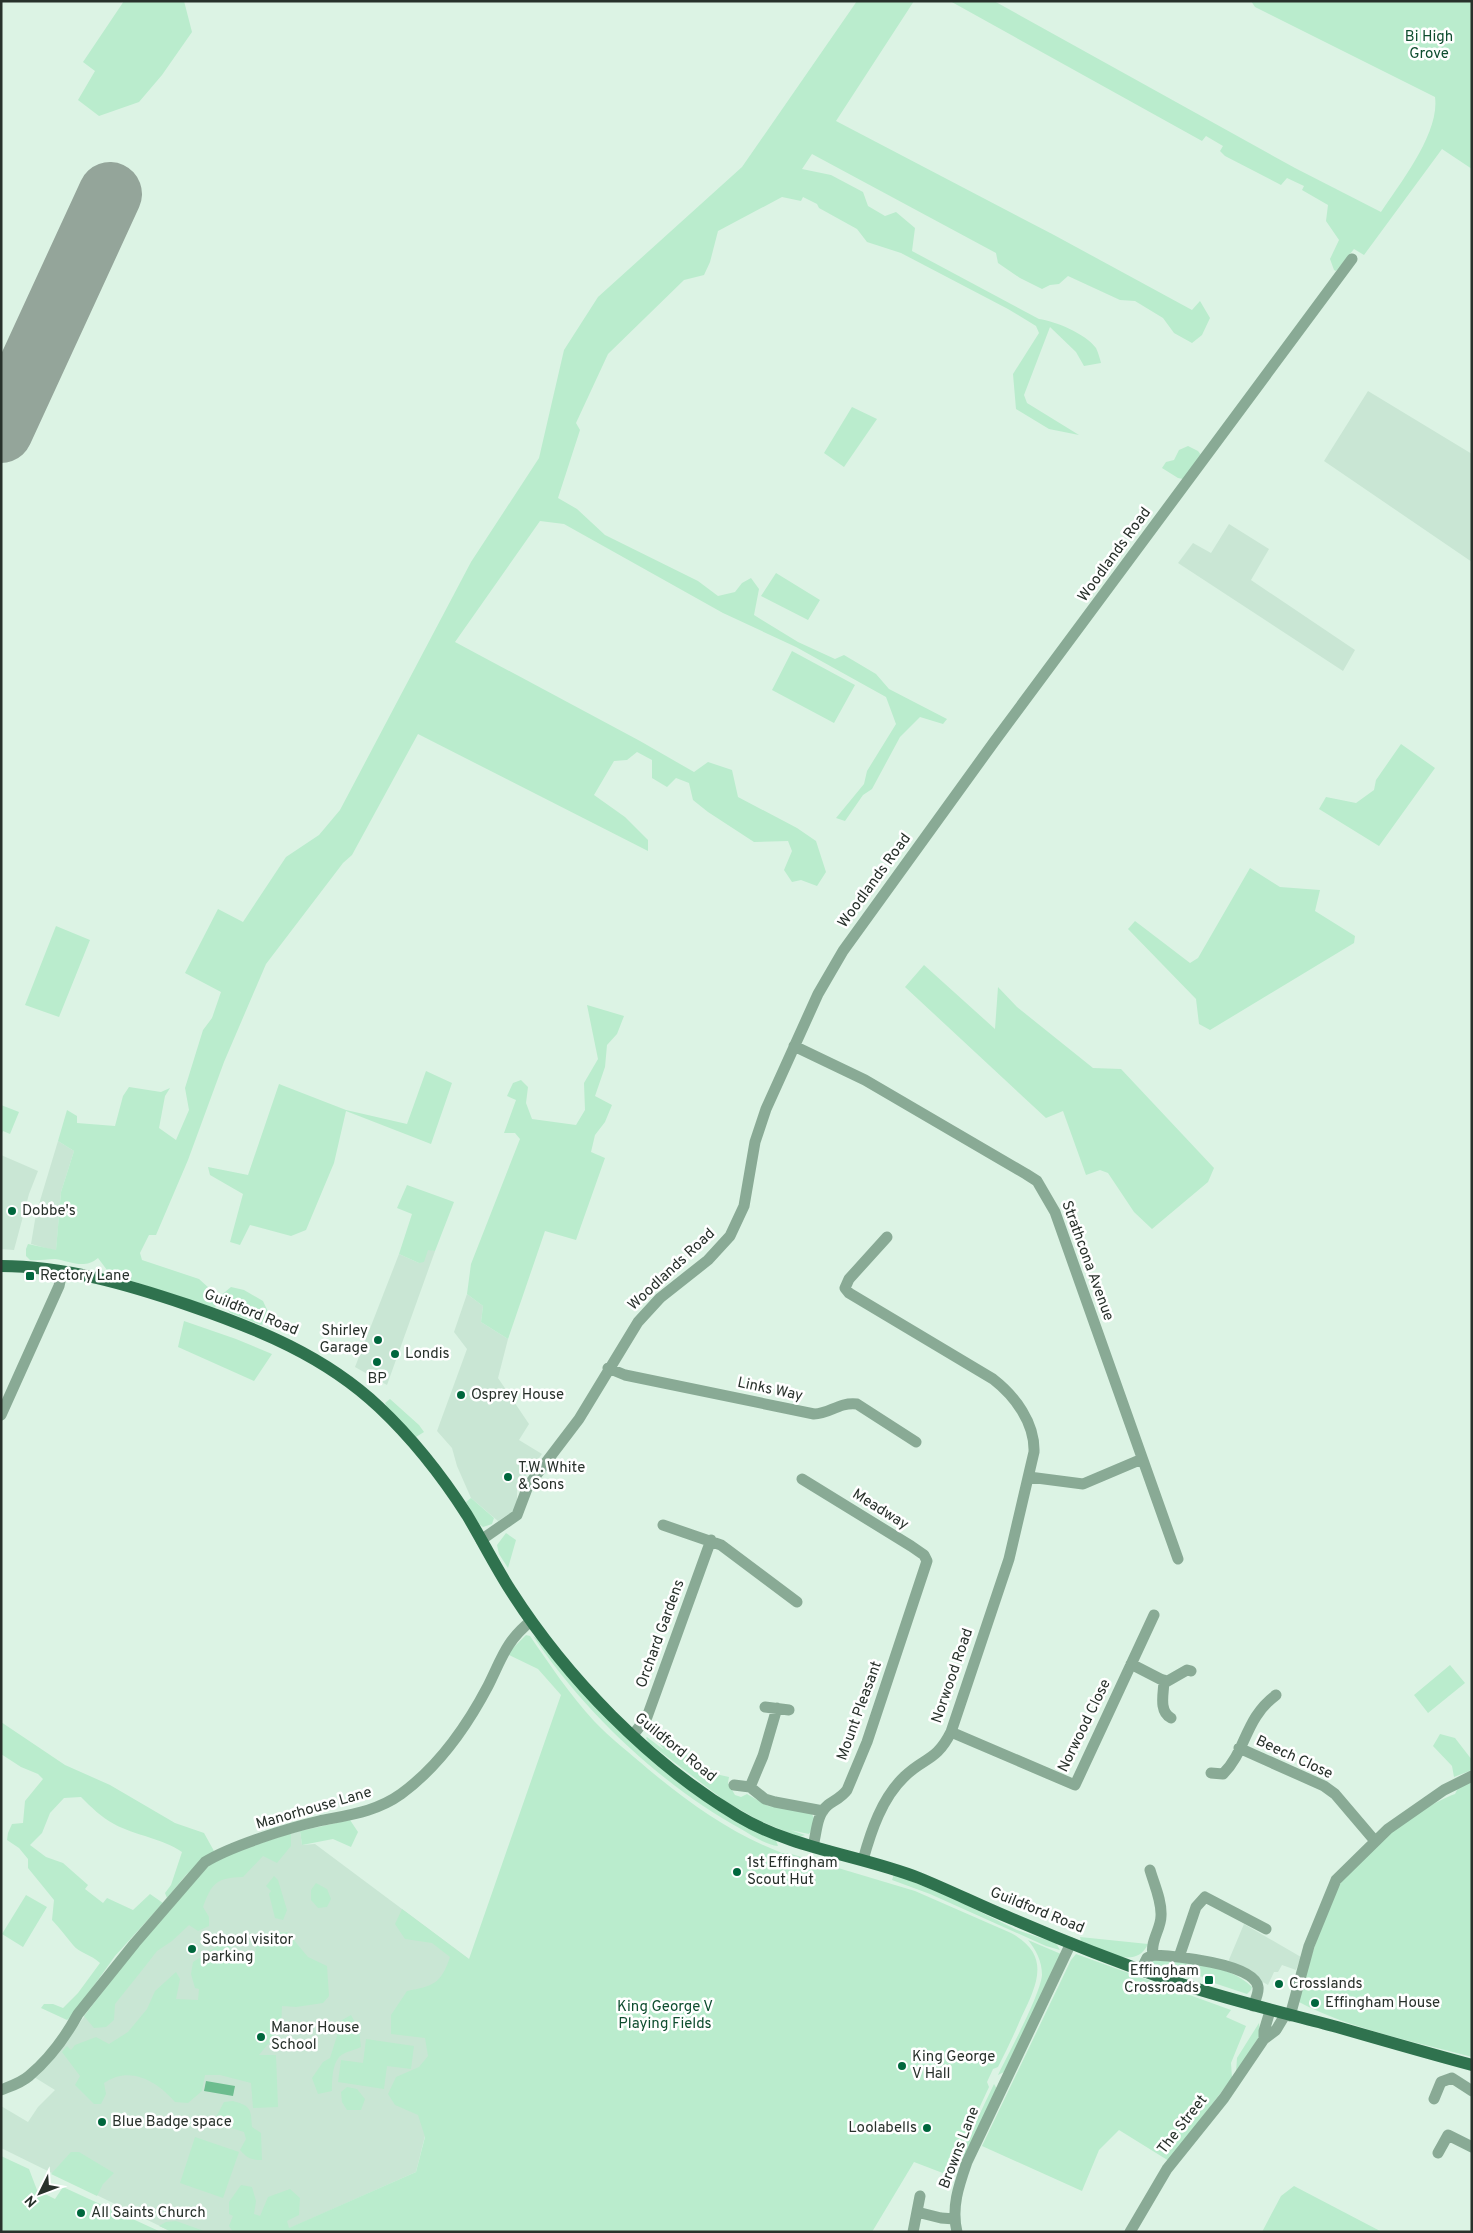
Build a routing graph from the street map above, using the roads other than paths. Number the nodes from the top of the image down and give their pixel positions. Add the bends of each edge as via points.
1 (1352, 259) dead end
2 (794, 1046) junction
3 (887, 1237) dead end
4 (1, 1266) edge
5 (62, 1272) junction
6 (608, 1368) junction
7 (1, 1415) edge
8 (916, 1442) dead end
9 (1142, 1459) junction
10 (1029, 1477) junction
11 (802, 1479) dead end
12 (663, 1525) dead end
13 (481, 1540) junction
14 (711, 1540) junction
15 (1178, 1559) dead end
16 (922, 1576) joint
17 (797, 1602) dead end
18 (1154, 1615) dead end
19 (531, 1620) junction
20 (1131, 1664) junction
21 (1191, 1670) dead end
22 (1164, 1680) junction
23 (1276, 1695) dead end
24 (765, 1707) dead end
25 (1171, 1718) dead end
26 (951, 1732) junction
27 (633, 1735) junction
28 (1239, 1748) junction
29 (1211, 1774) dead end
30 (1472, 1776) edge
31 (734, 1785) dead end
32 (750, 1786) junction
33 (823, 1811) junction
34 (1375, 1841) junction
35 (813, 1846) junction
36 (863, 1860) junction
37 (1150, 1870) dead end
38 (1266, 1929) dead end
39 (1071, 1943) junction
40 (1153, 1954) junction
41 (1179, 1957) junction
42 (1141, 1970) junction
43 (1253, 2006) junction
44 (1270, 2011) junction
45 (1288, 2015) junction
46 (1264, 2039) junction
47 (1457, 2061) junction
48 (1472, 2065) edge
49 (1452, 2078) junction
50 (1, 2090) edge
51 (1472, 2090) edge
52 (1434, 2100) dead end
53 (1472, 2146) edge
54 (1438, 2154) dead end
55 (920, 2196) dead end
56 (917, 2212) junction
57 (955, 2219) junction
58 (913, 2232) edge
59 (957, 2232) edge
60 (1130, 2232) edge

1 - 2 street, Woodlands Road via 843,951 818,994
2 - 6 street, Woodlands Road via 759,1128 744,1206 730,1236 708,1260 648,1310
2 - 9 street, Strathcona Avenue via 865,1080 1037,1181 1055,1212
3 - 10 street, Norwood Road via 849,1279 845,1288 855,1298 1006,1389 1024,1414 1034,1437
4 - 5 main road, Guildford Road
5 - 7 street via 59,1286
5 - 13 main road, Guildford Road via 162,1297 218,1316 274,1337 322,1363 363,1393 400,1428 438,1475
6 - 8 street, Links Way via 625,1375 814,1414 847,1403 857,1404
6 - 13 street, Woodlands Road via 579,1419 528,1486 517,1515
9 - 10 street via 1083,1484
9 - 15 street, Strathcona Avenue
10 - 26 street, Norwood Road via 1009,1560
11 - 16 street, Meadway via 924,1555 927,1561
12 - 14 street
13 - 19 main road, Guildford Road
14 - 17 street via 733,1552
14 - 27 street, Orchard Gardens via 647,1717
16 - 33 street, Mount Pleasant via 867,1742 847,1790
18 - 20 street, Norwood Close
19 - 27 main road, Guildford Road via 594,1699
19 - 50 street, Manorhouse Lane via 512,1639 467,1721 433,1766 413,1785 389,1802 360,1814 294,1828 206,1862 135,1943 43,2062 29,2076
20 - 22 street
20 - 26 street, Norwood Close via 1075,1785
21 - 22 street via 1166,1682
22 - 25 street via 1163,1705
23 - 28 street, Beech Close via 1258,1711
24 - 32 street via 783,1709
26 - 36 street, Norwood Road via 940,1751 906,1774 895,1786 884,1803
27 - 35 main road, Guildford Road via 684,1778 741,1818 765,1831
28 - 29 street, Beech Close via 1223,1774
28 - 34 street, Beech Close via 1324,1786 1335,1794
30 - 34 street via 1422,1804
31 - 32 street
32 - 33 street via 770,1800
33 - 35 street
34 - 45 street via 1336,1880 1309,1946
35 - 36 main road, Guildford Road
36 - 39 main road, Guildford Road via 917,1878
37 - 40 street via 1162,1917 1153,1943
38 - 41 street via 1206,1897 1196,1907
39 - 42 main road, Guildford Road
39 - 57 street, Browns Lane via 971,2153 958,2189
40 - 41 street
40 - 42 street
41 - 43 street via 1217,1963 1250,1978 1258,1989
42 - 43 main road, Guildford Road
43 - 44 main road, Guildford Road
44 - 45 main road, Guildford Road
44 - 46 street, The Street
45 - 46 street, The Street
45 - 47 main road, Guildford Road
46 - 60 street, The Street via 1224,2098 1167,2169
47 - 48 main road, Guildford Road
47 - 49 street
49 - 51 street
49 - 52 street via 1441,2082
53 - 54 street via 1448,2135
55 - 56 street
56 - 57 street
56 - 58 street
57 - 59 street, Browns Lane

